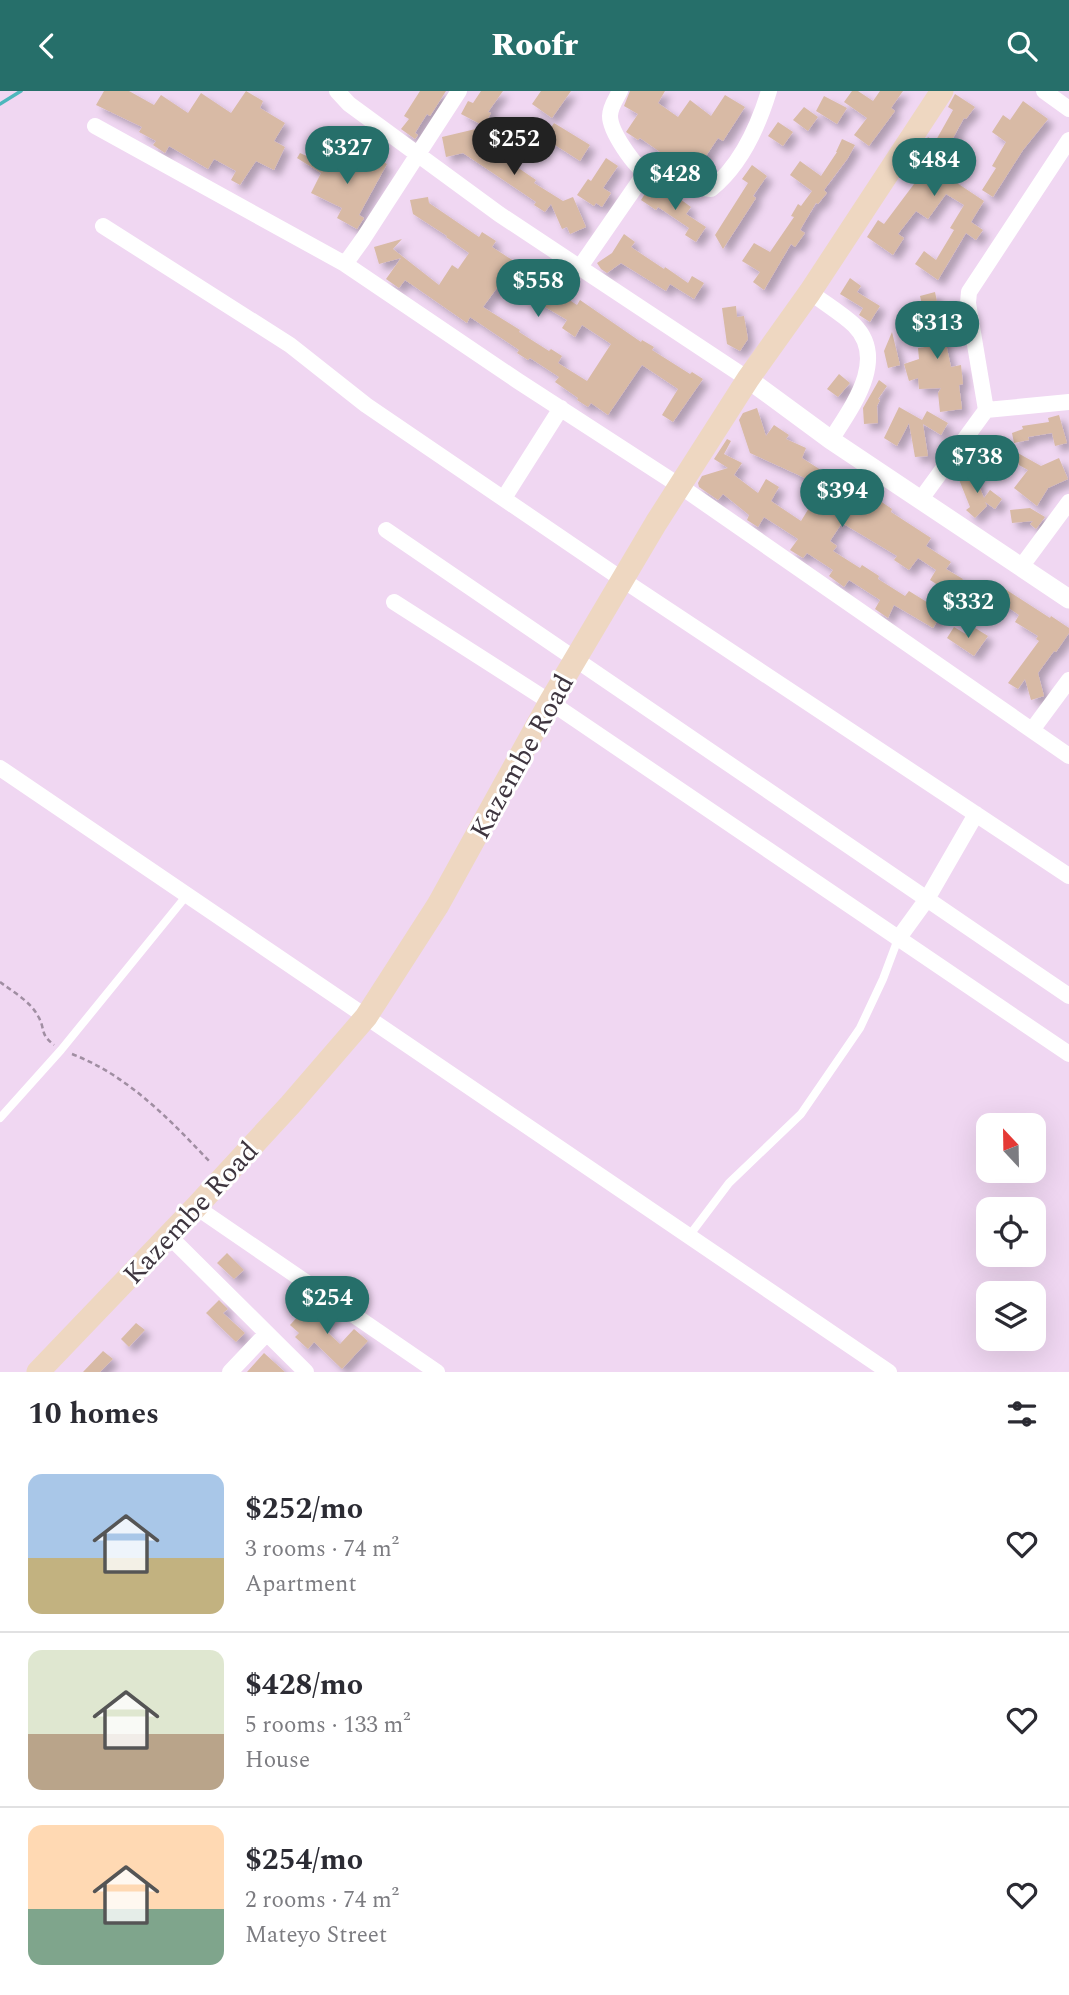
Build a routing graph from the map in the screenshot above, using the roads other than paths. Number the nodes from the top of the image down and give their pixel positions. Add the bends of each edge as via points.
1 (337, 91) edge
2 (459, 91) edge
3 (620, 91) edge
4 (769, 91) edge
5 (942, 91) edge
6 (1044, 91) edge
7 (1069, 109) edge
8 (95, 126) dead end
9 (1069, 140) edge
10 (416, 154) junction
11 (645, 173) junction
12 (103, 226) dead end
13 (345, 264) junction
14 (580, 267) junction
15 (810, 292) junction
16 (748, 379) junction
17 (1069, 402) edge
18 (561, 408) junction
19 (986, 410) junction
20 (831, 439) junction
21 (680, 486) junction
22 (504, 498) junction
23 (921, 499) junction
24 (1069, 502) edge
25 (386, 530) dead end
26 (1021, 567) junction
27 (623, 580) junction
28 (1069, 599) edge
29 (394, 601) dead end
30 (577, 658) junction
31 (1069, 680) edge
32 (550, 702) junction
33 (1032, 730) junction
34 (1069, 756) edge
35 (0, 768) edge
36 (975, 814) junction
37 (1069, 876) edge
38 (187, 895) junction
39 (927, 899) junction
40 (898, 939) junction
41 (1069, 996) edge
42 (366, 1017) junction
43 (1069, 1053) edge
44 (0, 1118) edge
45 (197, 1207) junction
46 (169, 1236) junction
47 (689, 1236) junction
48 (267, 1333) junction
49 (38, 1372) edge
50 (230, 1372) edge
51 (306, 1372) edge
52 (437, 1372) edge
53 (889, 1372) edge

1 - 10 street
2 - 10 street
3 - 11 street via 610,118 631,158
4 - 11 street via 756,129 723,179 710,189
5 - 15 main road, Kazembe Road
6 - 7 street
8 - 13 street
9 - 19 street via 969,292
10 - 13 street
10 - 14 street
11 - 14 street
12 - 22 street via 290,345 366,405
13 - 18 street
14 - 16 street
15 - 16 main road, Kazembe Road
15 - 20 street via 855,326 867,351 866,379
16 - 20 street
16 - 21 main road, Kazembe Road
17 - 19 street
18 - 21 street
18 - 22 street
19 - 23 street
20 - 23 street
21 - 27 main road, Kazembe Road
21 - 33 street
22 - 27 street
23 - 26 street
24 - 26 street
25 - 30 street
26 - 28 street
27 - 30 main road, Kazembe Road
27 - 36 street
29 - 32 street
30 - 32 main road, Kazembe Road
30 - 39 street
31 - 33 street
32 - 40 street
32 - 42 main road, Kazembe Road via 438,905
33 - 34 street
35 - 38 street
36 - 37 street
36 - 39 street
38 - 42 street
38 - 44 lane via 61,1051
39 - 40 street
39 - 41 street
40 - 43 street
40 - 47 lane via 860,1028 801,1114 729,1183
42 - 45 main road, Kazembe Road
42 - 47 street
45 - 46 main road, Kazembe Road
45 - 52 street
46 - 48 street
46 - 49 main road, Kazembe Road
47 - 53 street
48 - 50 street
48 - 51 street

